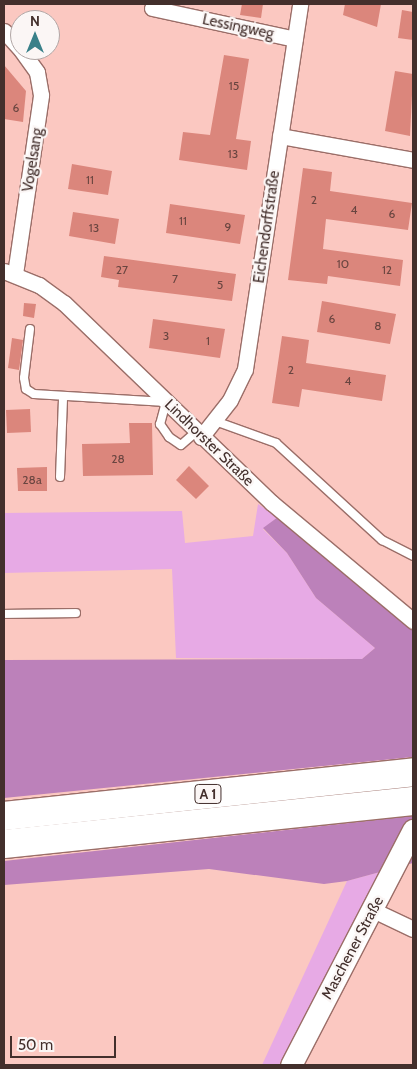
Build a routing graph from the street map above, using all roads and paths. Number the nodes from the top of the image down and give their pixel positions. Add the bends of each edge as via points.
1 (300, 4) edge
2 (152, 8) dead end
3 (295, 39) junction
4 (28, 60) edge
5 (280, 136) junction
6 (413, 160) edge
7 (9, 272) edge
8 (30, 329) dead end
9 (63, 399) junction
10 (166, 402) junction
11 (215, 421) junction
12 (199, 434) junction
13 (60, 477) dead end
14 (413, 556) edge
15 (76, 613) dead end
16 (4, 614) edge
17 (413, 621) edge
18 (413, 772) edge
19 (413, 801) edge
20 (4, 816) edge
21 (411, 836) edge
22 (4, 844) edge
23 (373, 910) junction
24 (413, 929) edge
25 (291, 1065) edge

1 - 3 street, Eichendorffstraße
2 - 3 street, Lessingweg
3 - 5 street, Eichendorffstraße
4 - 7 street, Vogelsang via 39,78 41,108
5 - 6 street
5 - 11 street, Eichendorffstraße via 245,369
7 - 10 street, Lindhorster Straße via 64,303
8 - 9 lane via 26,389 48,398
9 - 10 lane
9 - 13 lane
10 - 12 street, Lindhorster Straße
10 - 12 lane via 160,424 169,437 181,444
11 - 12 street, Eichendorffstraße
11 - 14 lane via 276,443 382,540
12 - 17 street, Lindhorster Straße
15 - 16 lane
18 - 20 highway, A 1
19 - 22 highway, A 1
21 - 23 main road, Maschener Straße
23 - 24 street
23 - 25 main road, Maschener Straße

